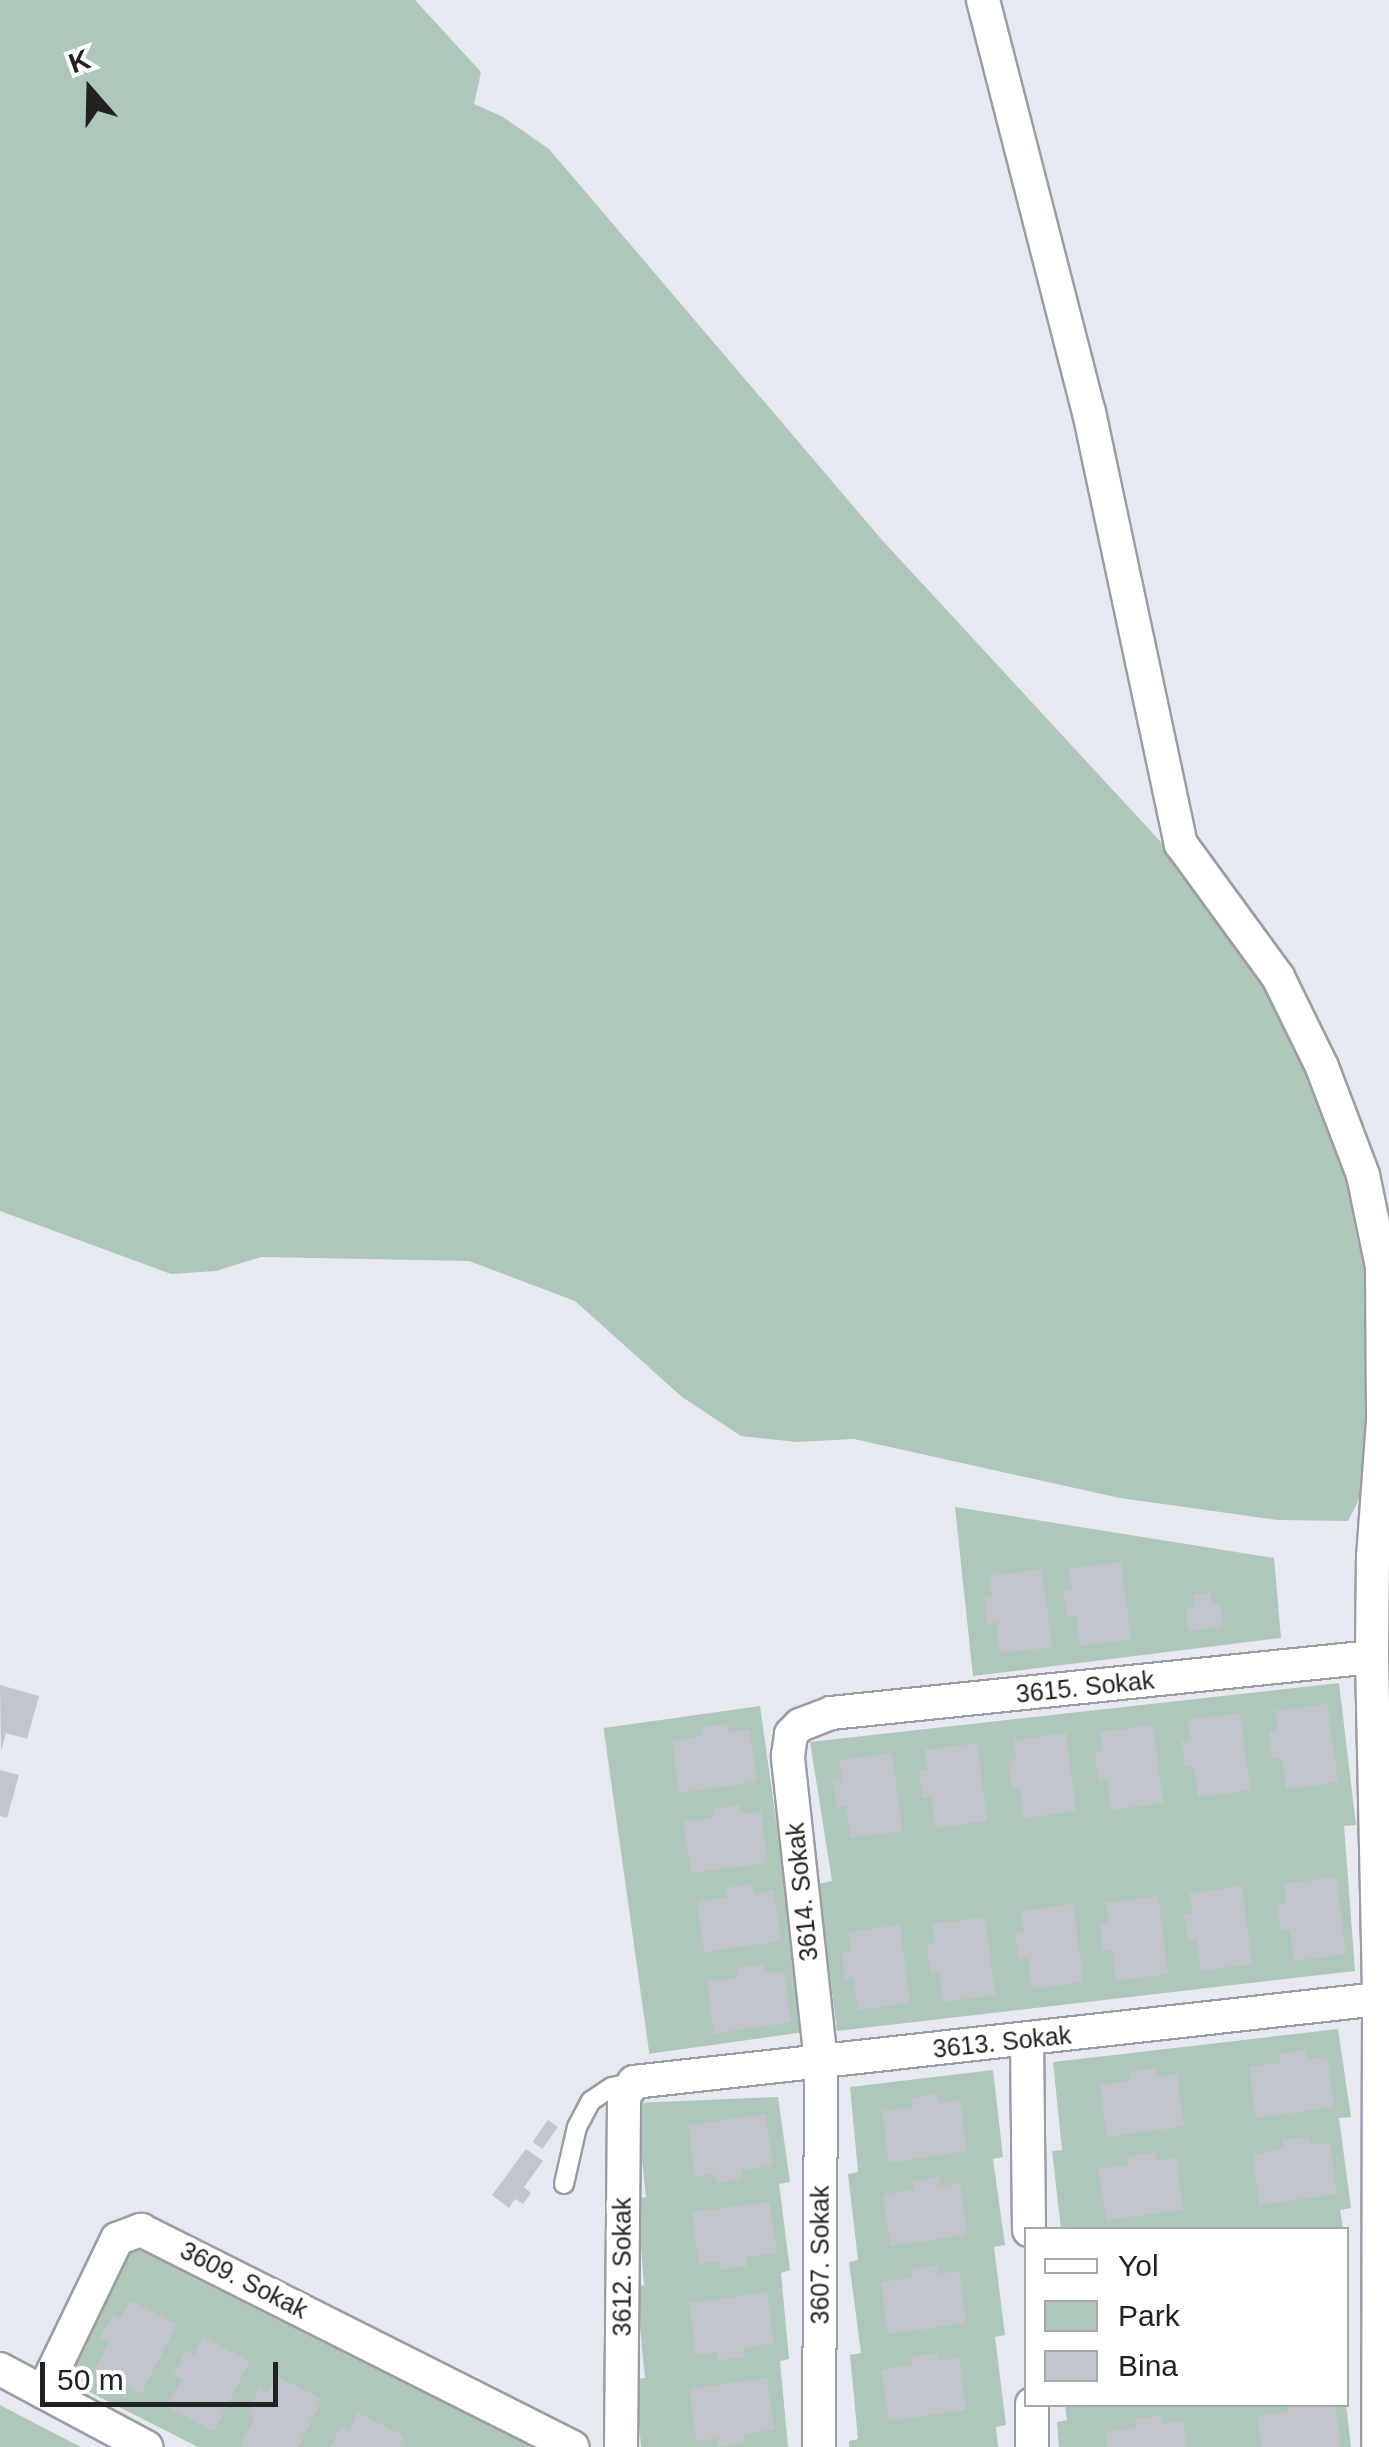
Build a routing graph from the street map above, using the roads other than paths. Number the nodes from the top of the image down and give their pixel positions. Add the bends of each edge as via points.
1 (983, 0) edge
2 (1372, 1657) junction
3 (800, 1725) joint
4 (1378, 1999) junction
5 (1026, 2039) junction
6 (821, 2062) junction
7 (631, 2085) junction
8 (564, 2184) dead end
9 (1029, 2227) edge
10 (0, 2370) edge
11 (42, 2392) junction
12 (1032, 2407) edge
13 (146, 2447) edge
14 (572, 2447) edge
15 (621, 2447) edge
16 (819, 2447) edge
17 (1032, 2447) edge
18 (1378, 2447) edge

1 - 2 street via 1088,412 1181,844 1278,976 1363,1174 1382,1267 1385,1343
2 - 3 street, 3615. Sokak via 831,1714
2 - 4 street
3 - 6 street, 3614. Sokak via 788,1756
4 - 5 street, 3613. Sokak
4 - 18 street
5 - 6 street, 3613. Sokak
5 - 9 street
6 - 7 street, 3613. Sokak
6 - 16 street, 3607. Sokak
7 - 8 lane via 612,2087 591,2101 576,2127
7 - 15 street, 3612. Sokak via 624,2096
10 - 11 street
11 - 13 street
11 - 14 street, 3609. Sokak via 110,2251 128,2231 153,2233
12 - 17 street

